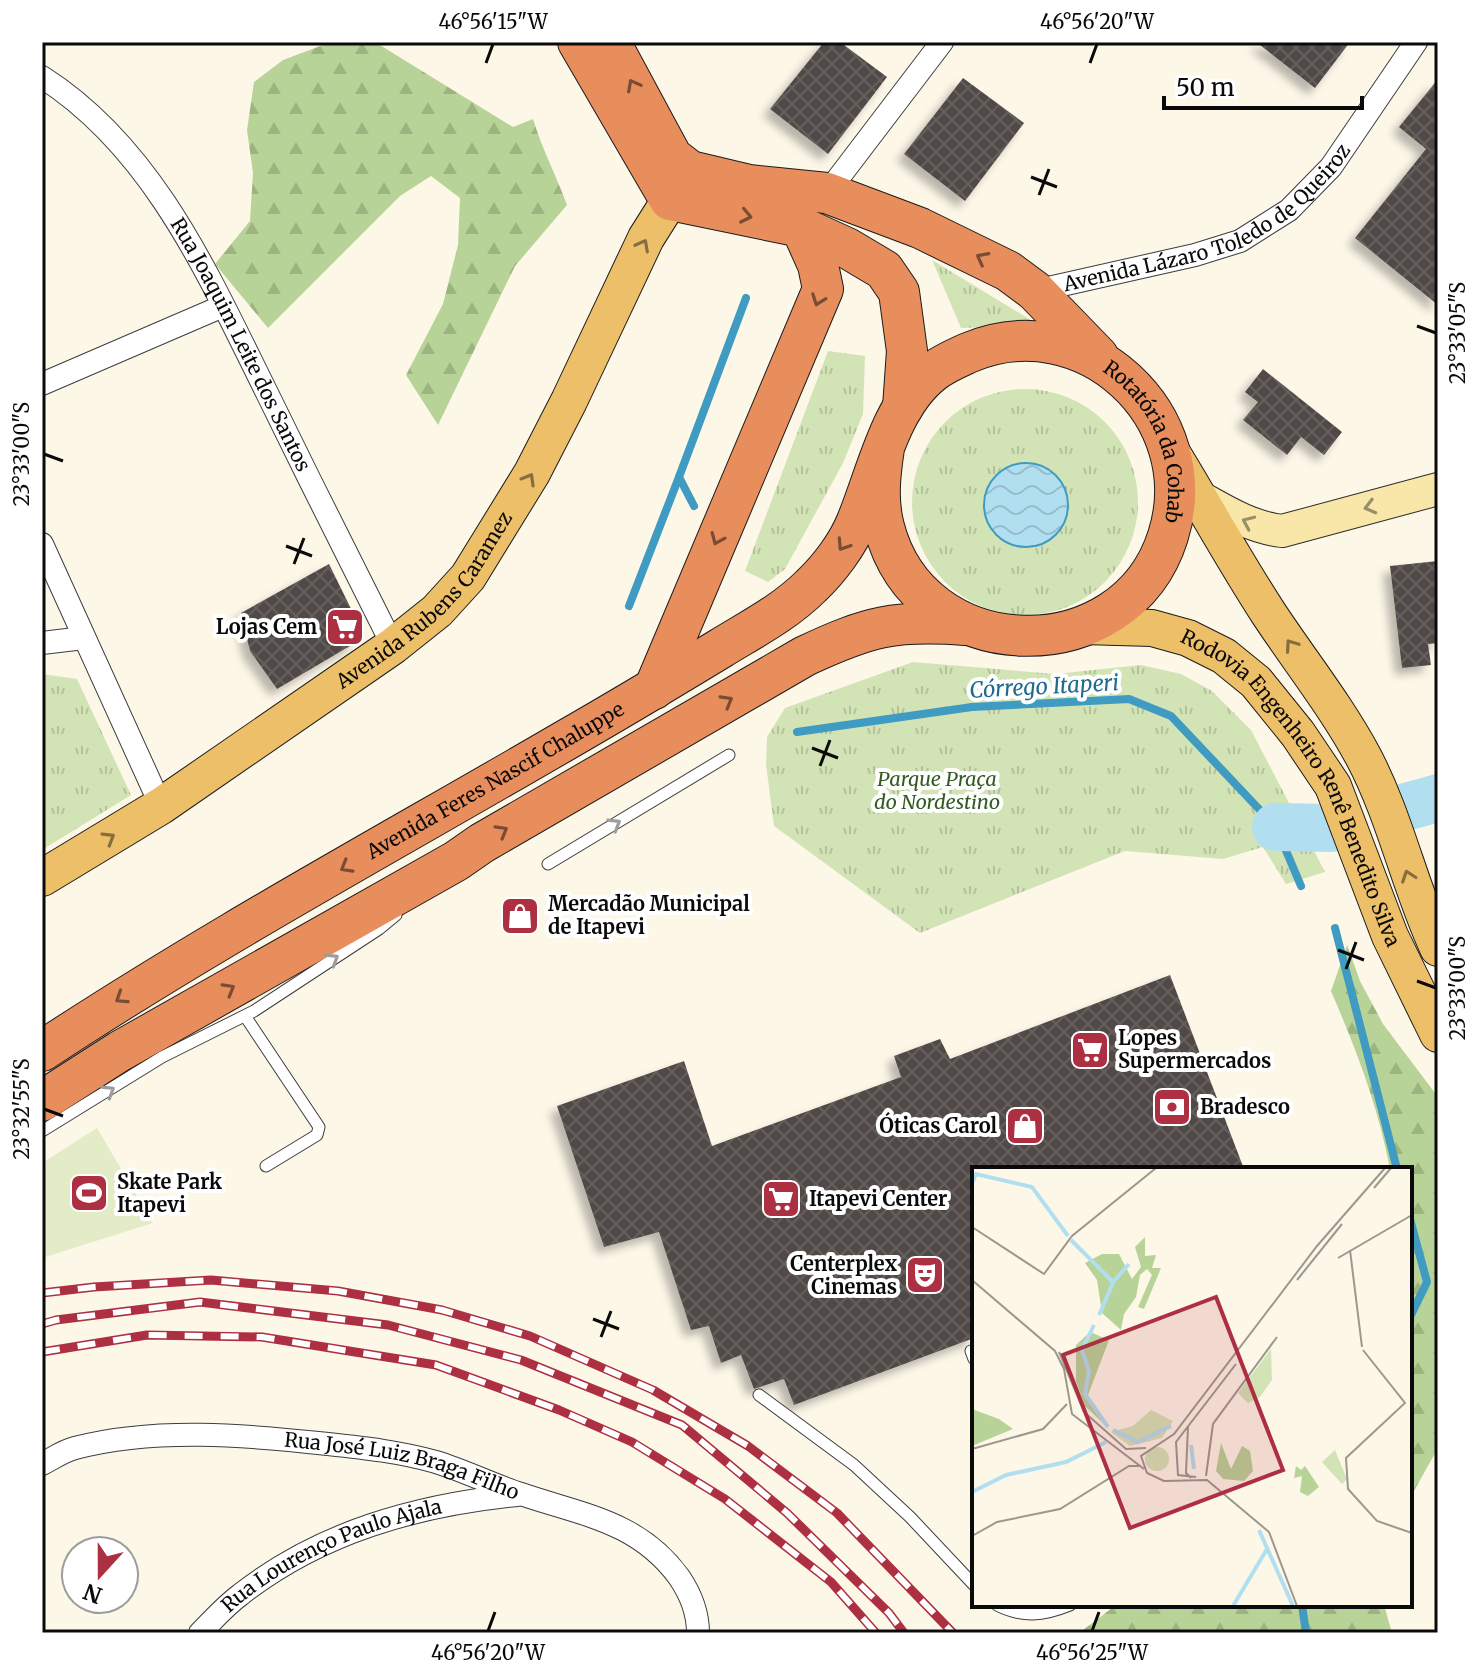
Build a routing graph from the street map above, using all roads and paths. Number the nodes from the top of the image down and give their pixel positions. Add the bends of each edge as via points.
1 (578, 42) edge
2 (610, 42) edge
3 (942, 42) edge
4 (1416, 42) edge
5 (42, 77) edge
6 (680, 186) junction
7 (827, 193) junction
8 (801, 227) junction
9 (1035, 291) junction
10 (223, 306) junction
11 (1104, 362) junction
12 (42, 384) edge
13 (903, 407) junction
14 (884, 448) junction
15 (1172, 453) junction
16 (1438, 489) edge
17 (1198, 496) junction
18 (42, 544) edge
19 (965, 625) junction
20 (1083, 626) junction
21 (84, 638) junction
22 (42, 643) edge
23 (393, 646) junction
24 (654, 689) junction
25 (729, 755) dead end
26 (161, 806) junction
27 (456, 861) junction
28 (548, 864) dead end
29 (42, 878) edge
30 (412, 900) dead end
31 (401, 910) dead end
32 (1438, 948) edge
33 (245, 1016) junction
34 (1438, 1034) edge
35 (42, 1051) edge
36 (42, 1101) edge
37 (42, 1131) edge
38 (266, 1166) dead end
39 (759, 1395) dead end
40 (42, 1464) edge
41 (523, 1495) junction
42 (972, 1583) edge
43 (1001, 1607) edge
44 (1064, 1607) edge
45 (200, 1633) edge
46 (698, 1633) edge

1 - 6 highway
6 -> 2 highway via 672,157
3 - 7 street
4 - 9 street, Avenida Lázaro Toledo de Queiroz via 1331,167 1289,210 1240,241
5 - 10 street, Rua Joaquim Leite dos Santos via 93,114 153,183
6 - 7 highway via 749,185
6 -> 8 highway
23 -> 6 main road, Avenida Rubens Caramez via 437,611 494,537 569,401 646,238
9 -> 7 highway via 970,251
8 - 13 highway via 884,270 899,292 907,351
8 -> 24 highway via 823,289
9 - 11 highway
10 - 12 street
10 - 23 street, Rua Joaquim Leite dos Santos
11 - 13 highway, Rotatória da Cohab via 1062,345 1016,341 972,351 932,372
11 - 15 highway, Rotatória da Cohab via 1134,386 1157,418
13 - 14 highway
14 - 19 highway, Rotatória da Cohab via 878,488 884,529 900,566 926,598
14 -> 24 highway, Avenida Feres Nascif Chaluppe via 855,526 814,584 781,612
15 - 17 main road, Rodovia Engenheiro Renê Benedito Silva
15 - 20 highway, Rotatória da Cohab via 1176,496 1162,550 1149,574 1120,605
16 -> 17 main road via 1282,531 1243,521
32 -> 17 main road, Rodovia Engenheiro Renê Benedito Silva via 1364,758
18 - 21 street
19 - 20 highway, Rotatória da Cohab via 1000,635 1043,636
27 -> 19 highway via 843,638 879,626
20 - 34 main road, Rodovia Engenheiro Renê Benedito Silva via 1152,628 1188,638 1224,656 1256,682 1333,786 1390,936
21 - 22 street
21 - 26 street
23 - 26 main road, Avenida Rubens Caramez
24 -> 35 highway, Avenida Feres Nascif Chaluppe via 132,991
28 -> 25 lane
29 -> 26 main road, Avenida Rubens Caramez
27 - 30 lane
36 -> 27 highway via 120,1051
33 -> 31 lane
37 -> 33 lane via 162,1057
33 - 38 lane via 319,1127 317,1135
39 - 42 lane via 854,1465
40 - 41 street, Rua José Luiz Braga Filho via 71,1449 114,1441 240,1436 384,1450 436,1462
41 - 45 street, Rua Lourenço Paulo Ajala via 463,1500 347,1532 288,1562 238,1596
41 - 46 street, Rua José Luiz Braga Filho via 631,1532 664,1557 684,1584 698,1617
43 - 44 lane via 1031,1616

